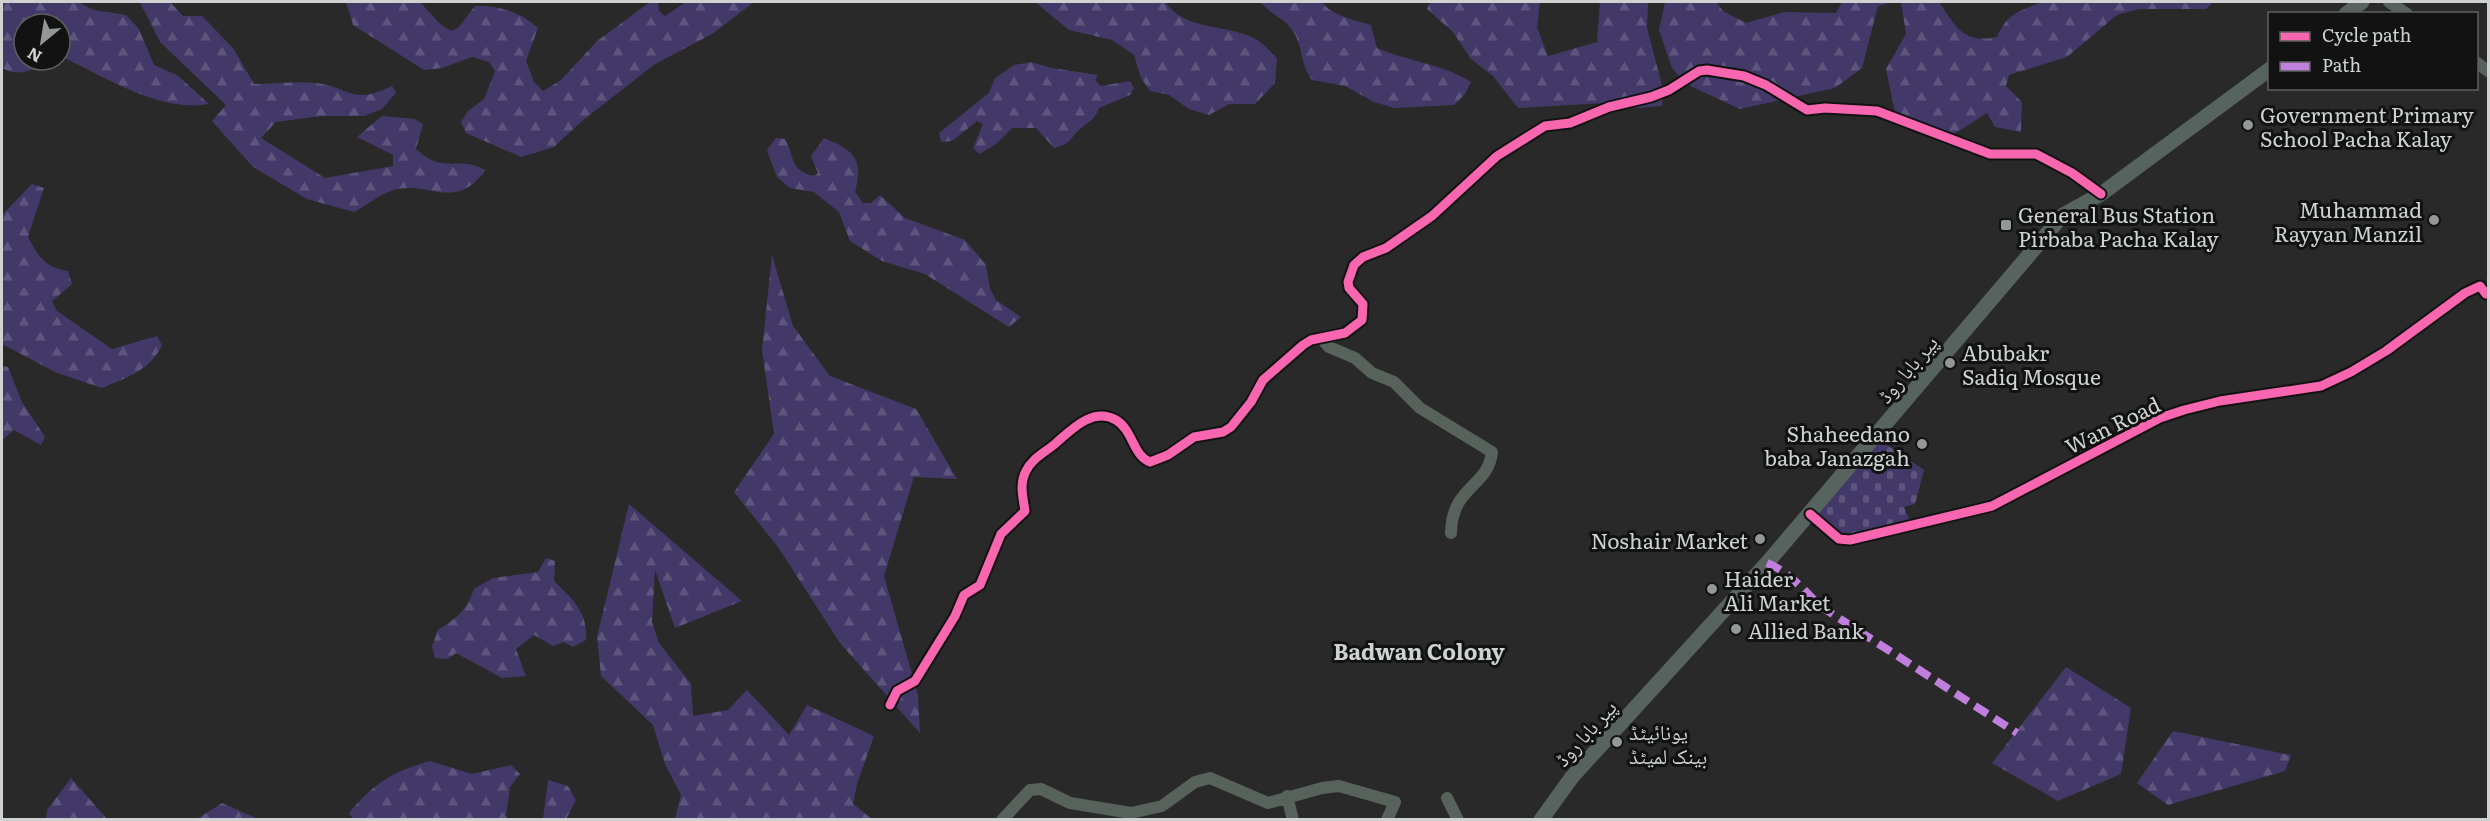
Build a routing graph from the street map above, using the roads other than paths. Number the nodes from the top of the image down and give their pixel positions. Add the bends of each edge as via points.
1 (2362, 2) edge
2 (2389, 2) edge
3 (2349, 12) edge
4 (2404, 12) edge
5 (2268, 70) edge
6 (2102, 195) junction
7 (2488, 292) edge
8 (1322, 339) junction
9 (1810, 514) junction
10 (1451, 532) dead end
11 (890, 705) dead end
12 (1287, 796) junction
13 (1447, 798) dead end
14 (1002, 819) edge
15 (1293, 819) edge
16 (1387, 819) edge
17 (1458, 819) edge
18 (1543, 819) edge

1 - 3 main road
2 - 4 street
5 - 6 main road, پیر بابا روڈ
6 - 8 street via 2036,154 1990,154 1877,111 1807,110 1744,76 1699,71 1651,97 1609,107 1570,123 1545,126 1497,156 1432,216 1354,265 1348,282 1363,304 1362,320 1345,333
6 - 9 main road, پیر بابا روڈ via 2063,215
7 - 9 street, Wan Road via 2480,286 2465,293 2386,351 2321,386 2220,401 2160,418 1992,506 1850,540 1839,539
8 - 10 street via 1372,373 1394,382 1420,408 1490,449 1487,469 1457,502 1451,516
8 - 11 street via 1303,345 1275,368 1240,416 1223,432 1194,437 1150,462 1140,455 1126,429 1116,420 1093,417 1081,422 1032,462 1021,483 1025,511 1005,528 980,585 964,595 915,681 897,691
9 - 18 main road, پیر بابا روڈ via 1572,777
12 - 14 street via 1268,803 1258,801 1230,784 1210,778 1195,782 1162,806 1131,813 1070,803 1041,789 1030,790
12 - 15 street
12 - 16 street via 1339,786 1395,802
13 - 17 street

